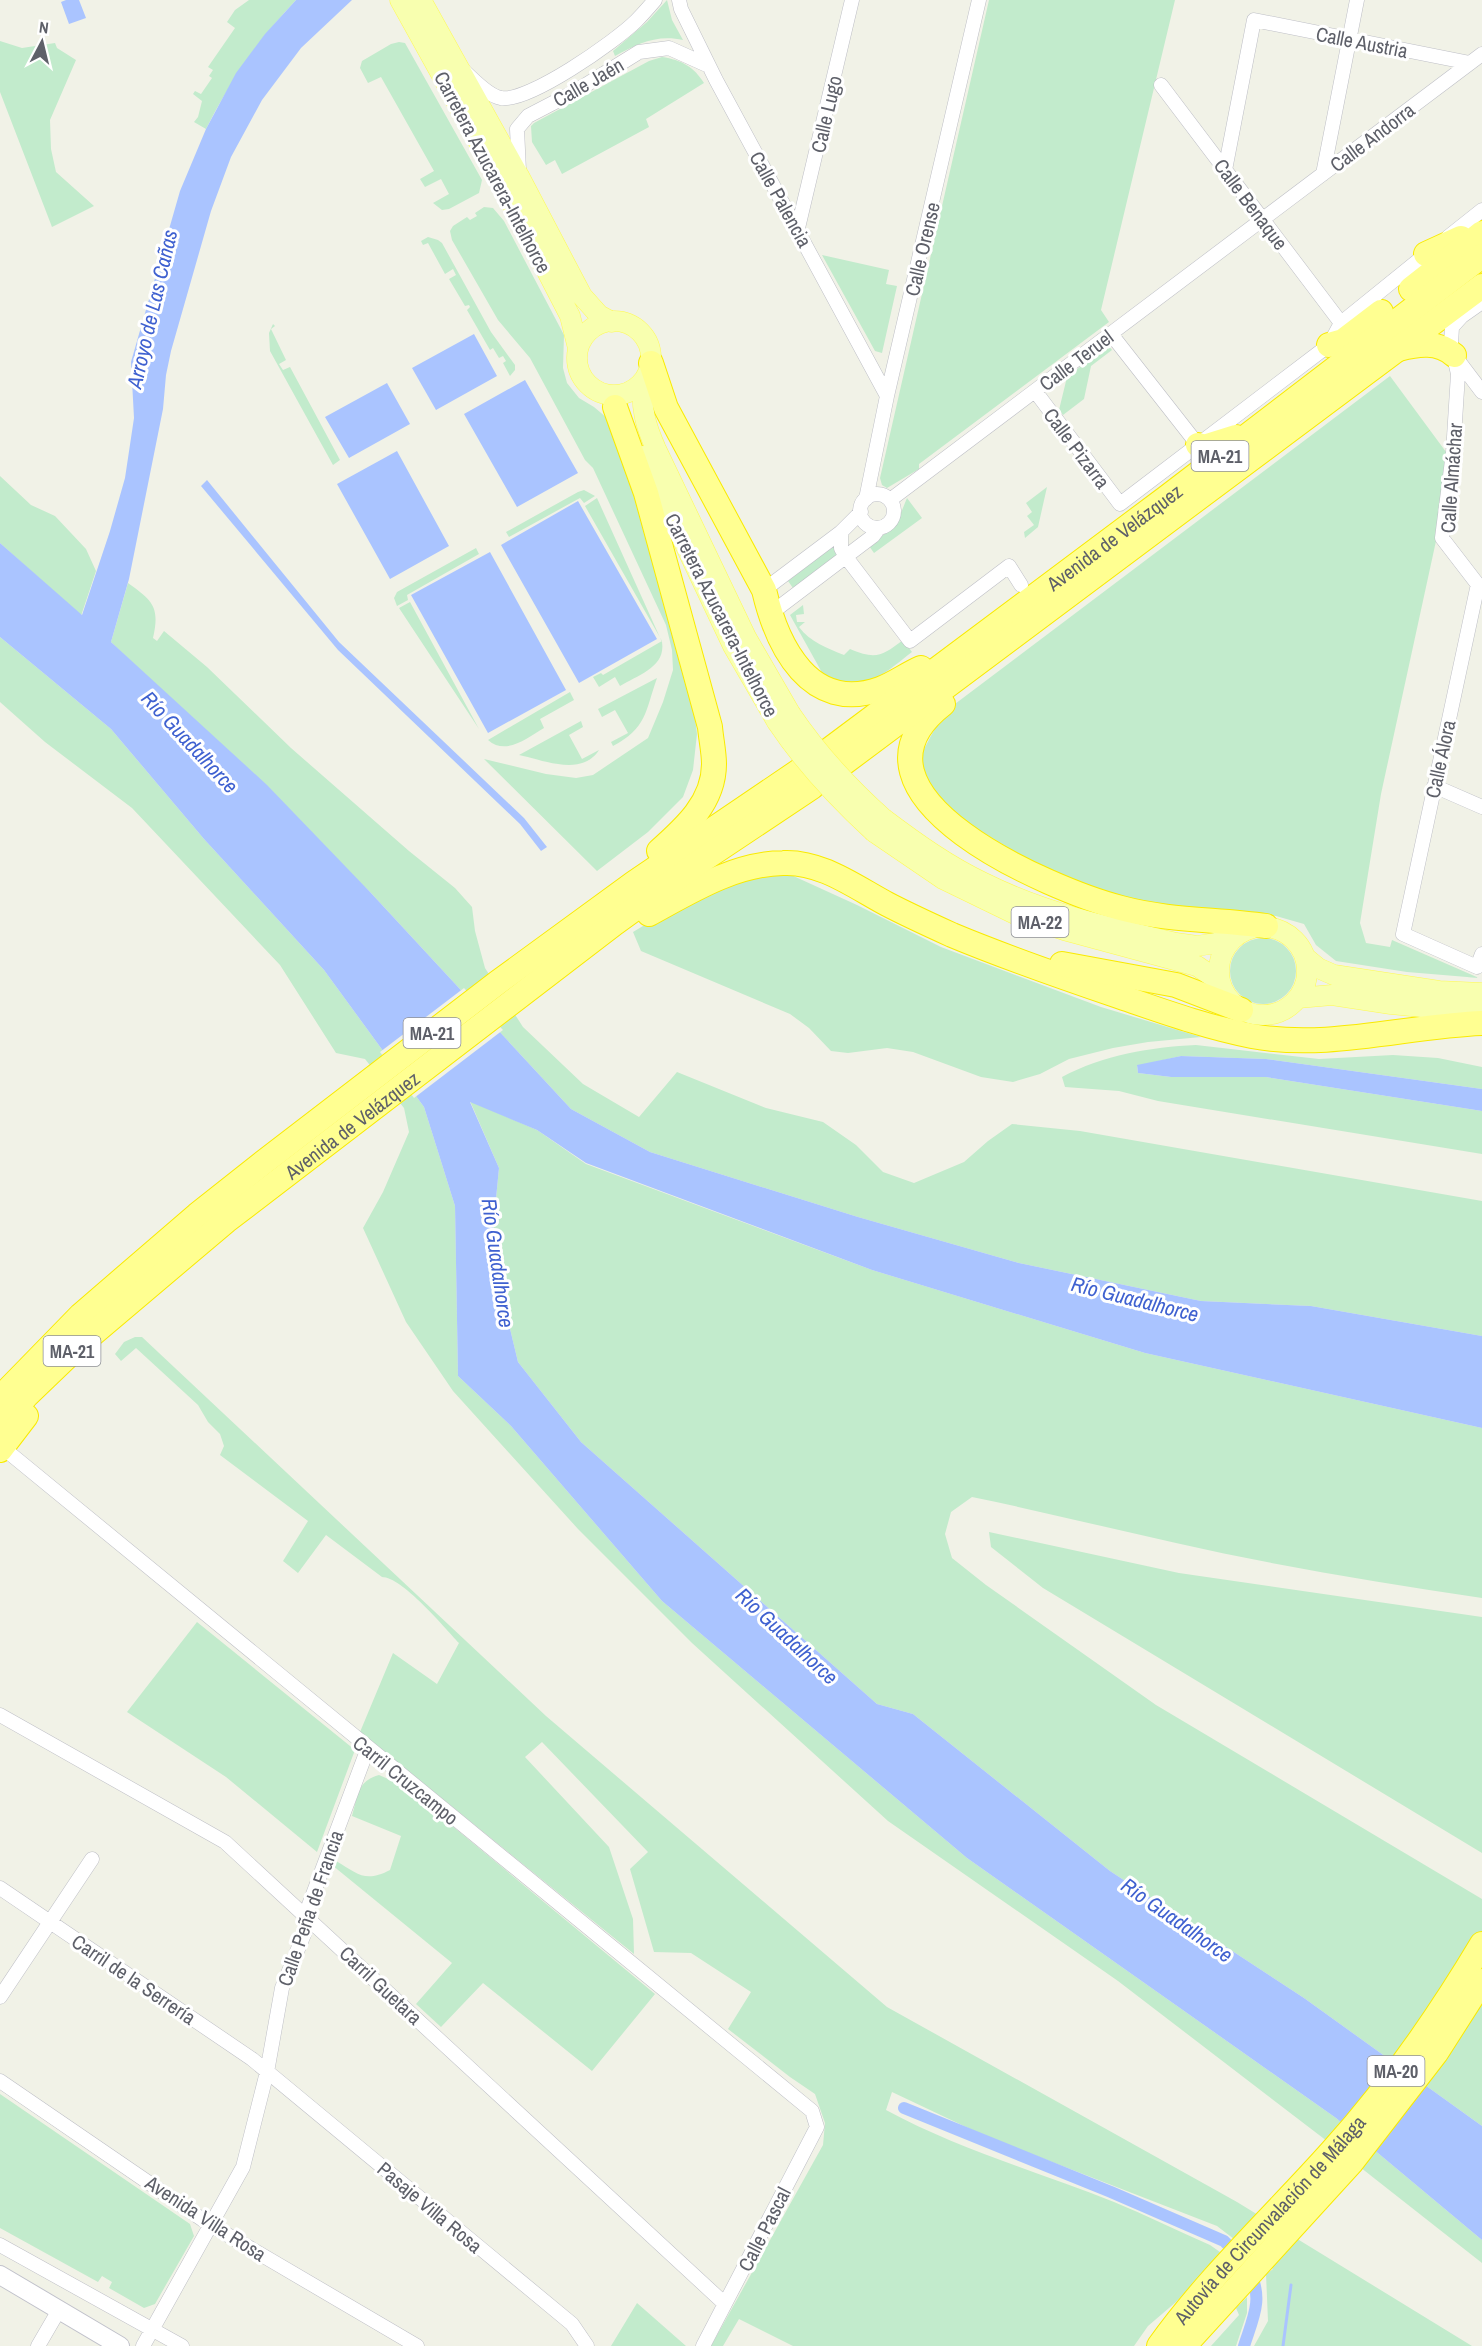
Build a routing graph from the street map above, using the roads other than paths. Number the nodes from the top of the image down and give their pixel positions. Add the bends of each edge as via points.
1 (400, 0) edge
2 (421, 0) edge
3 (655, 0) edge
4 (679, 0) edge
5 (852, 0) edge
6 (979, 0) edge
7 (1357, 0) edge
8 (1349, 39) junction
9 (1482, 54) edge
10 (1470, 63) junction
11 (458, 66) junction
12 (708, 66) junction
13 (1161, 85) dead end
14 (1225, 170) junction
15 (1323, 174) junction
16 (519, 176) junction
17 (1482, 210) edge
18 (1262, 220) junction
19 (798, 228) junction
20 (1482, 231) edge
21 (1426, 254) junction
22 (1482, 255) edge
23 (1479, 293) edge
24 (1462, 316) joint
25 (612, 322) junction
26 (1341, 323) junction
27 (1111, 334) junction
28 (1329, 345) junction
29 (578, 348) junction
30 (1397, 350) junction
31 (1454, 355) junction
32 (647, 372) junction
33 (1035, 391) junction
34 (1482, 392) edge
35 (887, 396) junction
36 (609, 401) junction
37 (1252, 431) junction
38 (1198, 445) junction
39 (866, 499) junction
40 (890, 500) junction
41 (1120, 504) joint
42 (861, 512) junction
43 (879, 528) junction
44 (841, 532) junction
45 (846, 557) junction
46 (1021, 585) dead end
47 (1480, 587) edge
48 (764, 590) junction
49 (770, 614) junction
50 (1034, 624) junction
51 (956, 653) junction
52 (783, 718) junction
53 (820, 768) junction
54 (1434, 786) junction
55 (1482, 807) edge
56 (879, 826) junction
57 (608, 914) junction
58 (1266, 926) junction
59 (950, 934) junction
60 (1229, 941) junction
61 (1482, 954) edge
62 (1306, 958) junction
63 (1219, 981) junction
64 (1482, 993) edge
65 (1298, 998) junction
66 (1241, 1010) junction
67 (1482, 1013) edge
68 (1482, 1023) edge
69 (0, 1398) edge
70 (1, 1441) edge
71 (0, 1715) edge
72 (368, 1748) junction
73 (92, 1859) dead end
74 (0, 1888) edge
75 (307, 1918) junction
76 (50, 1922) junction
77 (1482, 1944) edge
78 (1482, 1981) edge
79 (0, 1997) edge
80 (267, 2072) junction
81 (0, 2081) edge
82 (812, 2111) joint
83 (209, 2224) junction
84 (0, 2245) edge
85 (0, 2275) edge
86 (725, 2304) junction
87 (59, 2310) junction
88 (1193, 2319) junction
89 (153, 2329) junction
90 (38, 2346) edge
91 (120, 2346) edge
92 (143, 2346) edge
93 (182, 2346) edge
94 (417, 2346) edge
95 (587, 2346) edge
96 (703, 2346) edge
97 (1159, 2346) edge
98 (1184, 2346) edge

1 - 29 main road, Carretera Azucarera-Intelhorce via 570,316
2 - 11 main road, Carretera Azucarera-Intelhorce
3 - 11 street, Calle Jaén via 635,22 592,56 539,88 513,98 500,98 486,90
4 - 12 street, Calle Palencia
5 - 19 street, Calle Lugo
6 - 35 street, Calle Orense
7 - 8 street
8 - 10 street, Calle Austria
8 - 14 street, Calle Austria via 1254,20
8 - 15 street
9 - 10 street, Calle Andorra
10 - 15 street, Calle Andorra
11 - 16 main road, Carretera Azucarera-Intelhorce
12 - 16 street, Calle Jaén via 669,48 639,52 528,116 517,129
12 - 19 street, Calle Palencia
13 - 14 street, Calle Benaque
14 - 18 street, Calle Benaque
15 - 18 street, Calle Andorra
16 - 25 main road, Carretera Azucarera-Intelhorce via 582,296 599,315
17 - 21 street, Avenida de Velázquez
18 - 26 street, Calle Benaque
18 - 27 street, Calle Teruel
19 - 35 street, Calle Palencia
20 - 21 highway
20 - 28 highway via 1386,309 1342,341
21 - 26 street, Avenida de Velázquez
22 - 37 highway, Avenida de Velázquez / MA-21
23 - 24 highway
23 - 30 highway, Avenida de Velázquez / MA-21
24 - 31 street, Calle Almáchar via 1452,327
25 - 29 main road via 596,326
25 - 32 main road via 637,330 646,341 651,354
26 - 28 street, Avenida de Velázquez
27 - 33 street, Calle Teruel
27 - 38 street
28 - 38 street, Avenida de Velázquez
29 - 36 main road via 581,376
30 - 31 highway via 1433,345 1447,348
30 - 50 highway, Avenida de Velázquez / MA-21
31 - 34 street
31 - 47 street, Calle Almáchar via 1458,375 1454,453 1442,538
32 - 36 main road via 632,391
32 - 48 highway
32 - 52 main road, Carretera Azucarera-Intelhorce via 641,401 644,421
33 - 40 street, Calle Teruel
33 - 41 street, Calle Pizarra
35 - 39 street, Calle Orense
36 - 52 main road, Carretera Azucarera-Intelhorce via 630,427 733,646
36 - 57 highway via 646,493 710,727 714,765 707,797 690,823 659,850
37 - 38 highway via 1204,447
37 - 51 highway, Avenida de Velázquez / MA-21
38 - 41 street, Avenida de Velázquez
39 - 40 street via 876,494
39 - 42 street
40 - 43 street via 892,519
42 - 43 street via 865,522
42 - 44 street
43 - 45 street
44 - 45 street via 841,548
44 - 48 street
45 - 46 street via 910,641 1009,566
45 - 49 street
47 - 54 street, Calle Álora
48 - 49 highway
49 - 51 highway via 782,644 801,673 815,683 854,695 881,689 907,673
50 - 53 highway, Avenida de Velázquez / MA-21
50 - 58 highway via 1016,647 921,726 913,741 912,773 929,805 1008,863 1088,899 1148,915
51 - 53 highway, Avenida de Velázquez / MA-21
52 - 53 main road, Carretera Azucarera-Intelhorce, bridge
53 - 56 main road, Carretera Azucarera-Intelhorce / MA-22, bridge via 850,789
53 - 57 highway, Avenida de Velázquez / MA-21
54 - 55 street
54 - 61 street, Calle Álora via 1402,934 1477,967
56 - 60 main road, Carretera Azucarera-Intelhorce / MA-22 via 1006,893 1044,908 1176,943 1197,946
56 - 63 main road, Carretera Azucarera-Intelhorce / MA-22 via 943,879 1015,914 1197,966
57 - 59 highway via 689,892 732,872 785,862 829,872
57 - 69 highway, Avenida de Velázquez / MA-21 via 496,983 197,1215 81,1315
57 - 70 highway, Avenida de Velázquez / MA-21 via 606,941 581,950 226,1221 152,1283 140,1304 67,1370
58 - 60 main road, MA-22 via 1254,927
58 - 62 main road via 1290,936
59 - 66 highway via 1038,959 1176,985
59 - 68 highway via 1058,977 1217,1028 1255,1036 1311,1040
60 - 63 main road via 1219,959
62 - 64 main road via 1334,975 1439,991
62 - 65 main road via 1308,972
63 - 66 main road, MA-22 via 1230,1001
65 - 66 main road via 1287,1009 1272,1015
65 - 67 main road via 1332,995
70 - 72 street, Carril Cruzcampo
71 - 75 street, Carril Guetara via 225,1842
72 - 75 street, Calle Peña de Francia
72 - 82 street, Carril Cruzcampo
73 - 76 street
74 - 76 street, Carril de la Serrería
75 - 80 street, Calle Peña de Francia via 282,1988
75 - 86 street, Carril Guetara
76 - 79 street
76 - 80 street, Carril de la Serrería
77 - 88 highway, Autovía de Circunvalación de Málaga / MA-20 via 1367,2109
78 - 88 highway, Autovía de Circunvalación de Málaga / MA-20 via 1436,2053 1351,2163
80 - 83 street, Calle Peña de Francia via 243,2167
80 - 95 street, Pasaje Villa Rosa via 572,2324
81 - 83 street, Avenida Villa Rosa
82 - 86 street, Calle Pascal via 817,2127
83 - 89 street, Calle Peña de Francia
83 - 94 street, Avenida Villa Rosa
84 - 89 street
85 - 87 street
86 - 96 street, Calle Pascal
87 - 90 street
87 - 91 street
88 - 97 highway, Autovía de Circunvalación de Málaga / MA-20
88 - 98 highway, Autovía de Circunvalación de Málaga / MA-20
89 - 92 street, Calle Peña de Francia
89 - 93 street

